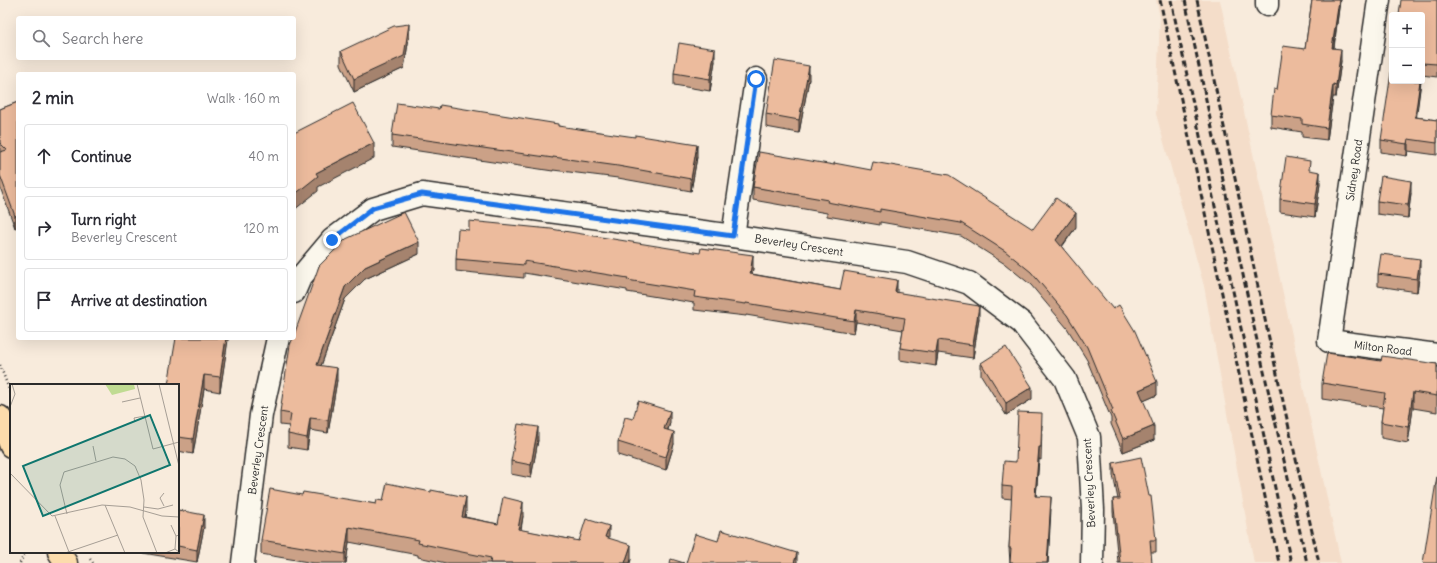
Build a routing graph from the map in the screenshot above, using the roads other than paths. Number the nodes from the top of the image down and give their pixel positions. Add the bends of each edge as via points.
1 (1378, 0) edge
2 (756, 79) dead end
3 (733, 236) junction
4 (296, 287) edge
5 (278, 340) edge
6 (1329, 341) joint
7 (1437, 355) edge
8 (0, 417) edge
9 (10, 443) edge
10 (60, 553) edge
11 (66, 563) edge
12 (243, 563) edge
13 (1092, 563) edge

1 - 6 street, Sidney Road
2 - 3 street
3 - 4 street, Beverley Crescent via 422,194 373,208 332,240 300,278
3 - 13 street, Beverley Crescent via 907,262 969,283 1022,324 1065,379 1088,437 1093,510
5 - 12 street, Beverley Crescent via 261,415
6 - 7 street, Milton Road
8 - 9 main road
10 - 11 main road

